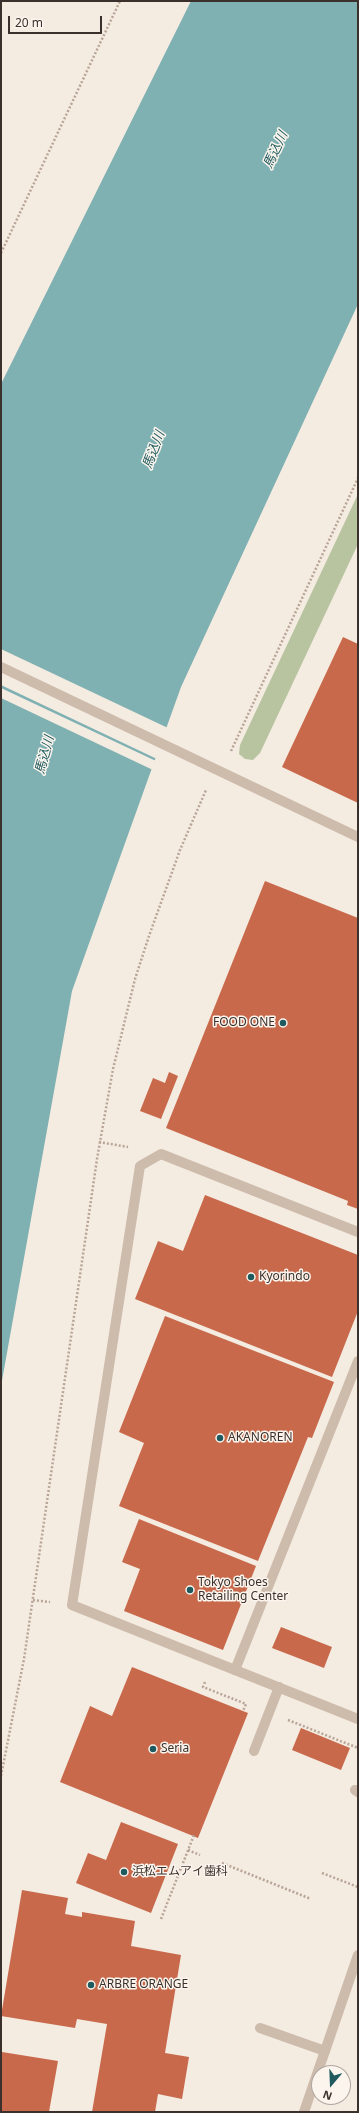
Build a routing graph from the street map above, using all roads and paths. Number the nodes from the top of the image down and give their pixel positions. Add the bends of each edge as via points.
1 (120, 1) edge
2 (1, 253) edge
3 (358, 478) edge
4 (1, 667) edge
5 (232, 754) dead end
6 (206, 790) dead end
7 (358, 837) edge
8 (99, 1142) junction
9 (133, 1148) dead end
10 (358, 1232) edge
11 (358, 1361) edge
12 (33, 1600) junction
13 (53, 1603) dead end
14 (235, 1670) junction
15 (206, 1680) dead end
16 (279, 1688) junction
17 (243, 1711) dead end
18 (358, 1719) edge
19 (288, 1720) dead end
20 (358, 1748) edge
21 (254, 1751) dead end
22 (1, 1776) edge
23 (194, 1835) dead end
24 (188, 1850) junction
25 (200, 1855) dead end
26 (222, 1863) dead end
27 (322, 1873) dead end
28 (358, 1887) edge
29 (311, 1899) dead end
30 (161, 1919) dead end
31 (358, 1955) edge
32 (260, 2028) dead end
33 (325, 2051) junction
34 (304, 2112) edge

1 - 2 path
3 - 5 path via 230,750
4 - 7 street
6 - 8 path via 164,892 135,980 113,1068
8 - 9 path
8 - 12 path
10 - 14 street via 161,1154 140,1166 72,1605
11 - 14 street
12 - 13 path
12 - 22 path
14 - 16 street
15 - 17 path via 203,1687 246,1704
16 - 18 street
16 - 21 street
19 - 20 path
23 - 24 path
24 - 25 path
24 - 30 path
26 - 29 path
27 - 28 path
31 - 33 street
32 - 33 street
33 - 34 street

